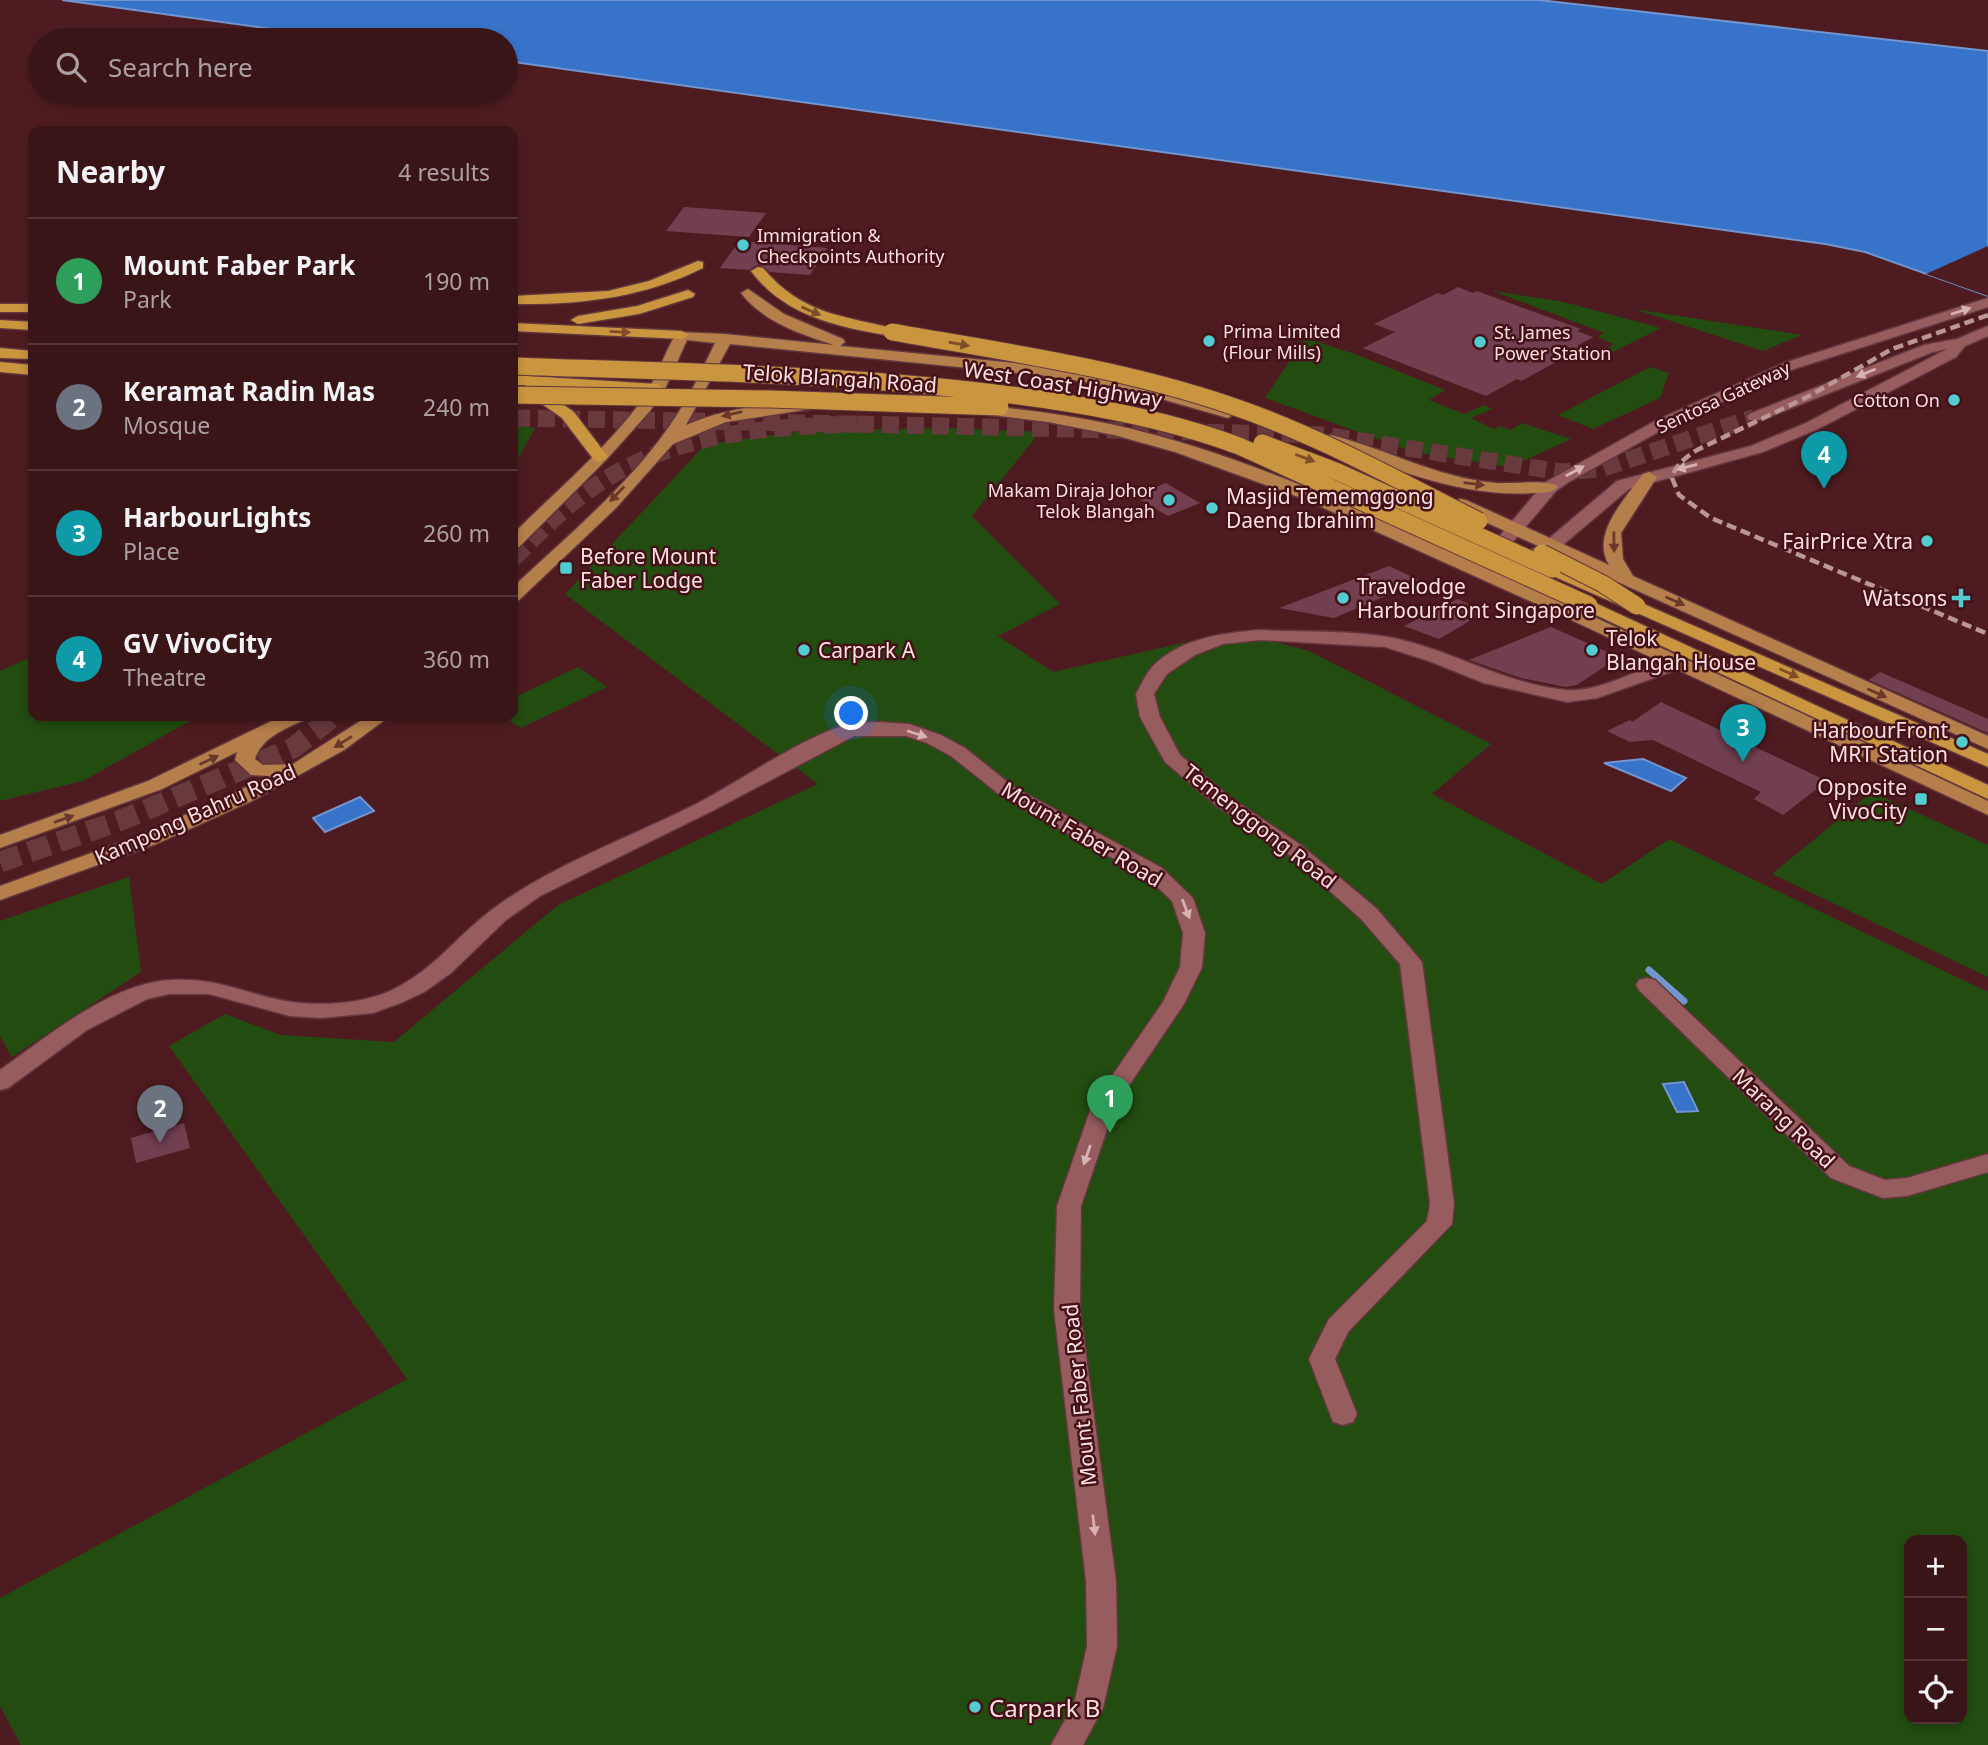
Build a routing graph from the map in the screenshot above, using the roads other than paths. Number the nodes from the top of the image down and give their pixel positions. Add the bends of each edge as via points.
1 (698, 265) dead end
2 (758, 271) dead end
3 (748, 293) dead end
4 (688, 294) dead end
5 (518, 300) edge
6 (1988, 302) edge
7 (0, 308) edge
8 (28, 308) edge
9 (0, 324) edge
10 (28, 326) edge
11 (520, 327) edge
12 (1988, 330) edge
13 (682, 335) junction
14 (1888, 335) junction
15 (725, 338) junction
16 (0, 340) edge
17 (28, 341) edge
18 (1963, 341) junction
19 (863, 352) junction
20 (0, 353) edge
21 (518, 353) edge
22 (28, 355) edge
23 (518, 366) edge
24 (0, 367) edge
25 (28, 370) edge
26 (518, 380) edge
27 (518, 383) edge
28 (657, 389) junction
29 (699, 392) junction
30 (518, 396) edge
31 (848, 402) junction
32 (1221, 411) junction
33 (1755, 417) tunnel mouth
34 (664, 445) junction
35 (600, 457) junction
36 (1289, 469) junction
37 (1649, 477) junction
38 (1550, 487) junction
39 (1515, 529) junction
40 (518, 538) edge
41 (1408, 538) junction
42 (1552, 545) junction
43 (1505, 555) junction
44 (1627, 580) junction
45 (518, 591) edge
46 (1543, 600) junction
47 (1637, 606) junction
48 (1678, 663) junction
49 (287, 721) edge
50 (373, 721) edge
51 (262, 734) junction
52 (1988, 743) edge
53 (1988, 761) edge
54 (304, 767) junction
55 (1988, 793) edge
56 (1988, 809) edge
57 (0, 842) edge
58 (0, 893) edge
59 (1647, 985) dead end
60 (0, 1082) edge
61 (1988, 1163) edge
62 (1343, 1414) dead end
63 (1066, 1745) edge

1 - 5 highway via 634,291
2 -> 47 highway, bridge via 786,299 842,323 1091,368 1231,405 1374,468 1603,584
3 - 19 main road via 772,315
4 - 11 highway via 622,314
14 -> 6 street, Sentosa Gateway
7 - 8 highway
9 - 10 highway
11 -> 13 highway
12 - 18 street
13 - 15 main road, Telok Blangah Road
13 - 28 main road
14 - 18 street via 1926,328
38 -> 14 street, Sentosa Gateway via 1725,393 1834,349
15 - 19 main road, Telok Blangah Road
15 - 29 main road
16 - 17 highway
18 -> 33 street via 1906,356
18 -> 37 street via 1951,354 1803,430 1757,449
19 - 32 main road, Telok Blangah Road via 1090,378
20 - 22 highway
21 -> 47 highway, West Coast Highway, bridge via 937,376 1034,386 1116,401 1305,458
23 - 36 highway, West Coast Highway, bridge via 856,381 1010,395 1158,422 1234,444
24 - 25 highway
26 - 28 highway
27 - 35 highway via 568,415
28 - 29 main road, Telok Blangah Road
28 - 35 main road
29 - 31 main road, Telok Blangah Road
29 - 34 main road
30 - 36 highway, bridge via 1007,408 1149,431
31 -> 34 main road via 741,412 698,426
31 - 41 main road, Telok Blangah Road via 1050,416 1114,429 1265,475
32 -> 38 main road via 1269,417 1434,476 1526,490
32 - 39 main road, Telok Blangah Road via 1292,434
34 -> 45 main road
35 - 40 main road
36 - 55 highway, West Coast Highway, bridge
37 - 42 street via 1623,485
37 -> 44 main road via 1612,533 1614,559
38 - 39 street, Sentosa Gateway
39 - 42 main road, Telok Blangah Road
39 - 43 street, Sentosa Gateway via 1502,544
41 - 43 street
41 - 46 main road, Telok Blangah Road
42 - 43 street via 1533,555
42 - 44 main road, Telok Blangah Road
43 - 46 street
44 -> 52 main road, Telok Blangah Road
46 - 48 main road, Telok Blangah Road
47 -> 53 highway, West Coast Highway
48 - 56 main road, Telok Blangah Road
48 - 62 street, Temenggong Road via 1590,694 1567,696 1491,679 1386,642 1260,635 1220,639 1188,651 1160,670 1145,694 1150,718 1172,758 1322,873 1369,914 1411,962 1442,1203 1439,1224 1338,1326 1322,1359
49 - 51 main road, Kampong Bahru Road
50 -> 54 main road, Kampong Bahru Road
51 - 54 main road via 245,760 258,771
57 -> 51 main road, Kampong Bahru Road via 155,785
54 - 58 main road, Kampong Bahru Road via 185,823
59 - 61 street, Marang Road via 1840,1172 1883,1189 1907,1187
60 -> 63 street, Mount Faber Road via 79,1025 141,993 209,987 290,1009 321,1011 373,1006 395,997 443,968 498,915 533,891 850,730 909,730 958,752 1007,792 1155,873 1182,898 1194,933 1191,967 1174,1004 1104,1105 1069,1206 1067,1310 1101,1581 1102,1646 1088,1708

